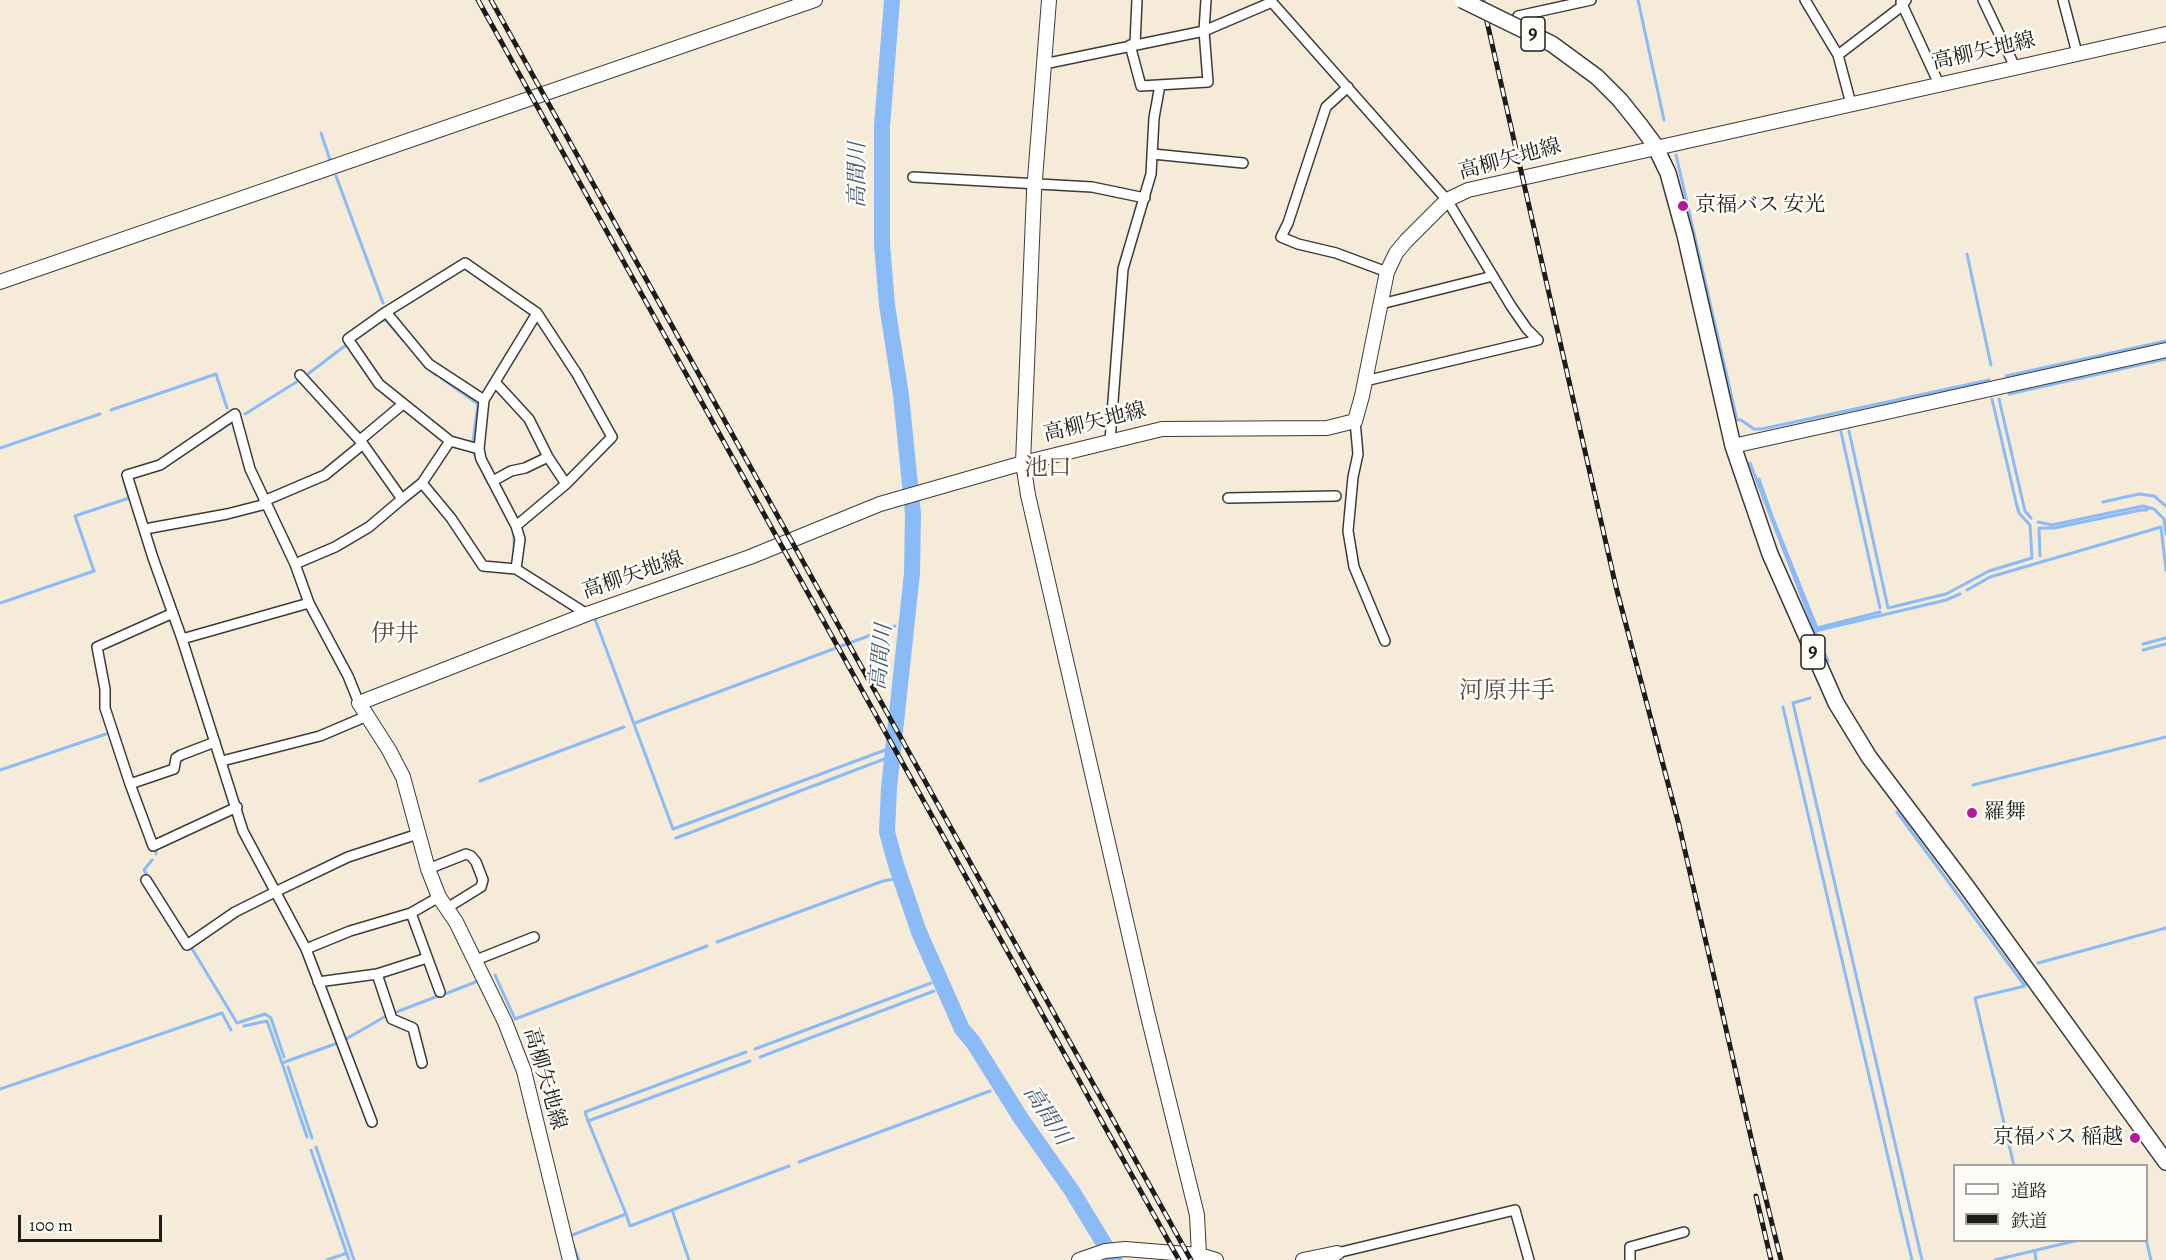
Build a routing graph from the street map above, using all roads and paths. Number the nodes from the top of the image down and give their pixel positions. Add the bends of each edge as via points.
1 (815, 0) edge
2 (1049, 0) edge
3 (1137, 0) edge
4 (1206, 0) edge
5 (1462, 0) edge
6 (1591, 0) edge
7 (1805, 0) edge
8 (1983, 0) edge
9 (2063, 0) edge
10 (1271, 1) edge
11 (1903, 2) edge
12 (1518, 16) dead end
13 (1204, 31) junction
14 (2166, 34) edge
15 (1132, 45) junction
16 (2077, 53) junction
17 (1838, 55) junction
18 (1044, 64) junction
19 (2015, 67) junction
20 (1939, 84) junction
21 (1160, 85) junction
22 (1348, 87) junction
23 (1851, 104) junction
24 (1656, 147) junction
25 (1153, 154) junction
26 (1243, 162) dead end
27 (913, 177) dead end
28 (1035, 184) junction
29 (1145, 198) junction
30 (1447, 200) junction
31 (1388, 272) junction
32 (1493, 276) junction
33 (0, 282) edge
34 (1381, 304) junction
35 (386, 312) junction
36 (537, 313) junction
37 (2166, 350) edge
38 (300, 375) dead end
39 (1365, 381) junction
40 (495, 382) junction
41 (484, 400) junction
42 (403, 404) junction
43 (1355, 421) junction
44 (450, 441) junction
45 (1110, 441) junction
46 (361, 442) junction
47 (1733, 446) junction
48 (479, 449) junction
49 (548, 457) junction
50 (1023, 462) junction
51 (493, 482) junction
52 (422, 483) junction
53 (566, 484) junction
54 (1336, 496) dead end
55 (1228, 498) dead end
56 (402, 499) junction
57 (265, 502) junction
58 (516, 526) junction
59 (145, 529) junction
60 (295, 564) junction
61 (516, 569) junction
62 (309, 603) junction
63 (173, 613) junction
64 (588, 614) junction
65 (182, 639) junction
66 (1385, 641) dead end
67 (358, 703) junction
68 (367, 716) junction
69 (215, 742) junction
70 (222, 761) junction
71 (130, 784) junction
72 (237, 807) junction
73 (418, 834) junction
74 (428, 869) junction
75 (146, 880) dead end
76 (275, 892) junction
77 (443, 903) junction
78 (411, 913) junction
79 (534, 937) dead end
80 (306, 949) junction
81 (427, 958) junction
82 (476, 960) junction
83 (377, 974) junction
84 (318, 982) junction
85 (440, 992) dead end
86 (422, 1063) dead end
87 (372, 1122) dead end
88 (2166, 1162) edge
89 (1684, 1232) dead end
90 (1337, 1253) joint
91 (1203, 1257) edge
92 (570, 1260) edge
93 (1079, 1260) edge
94 (1215, 1260) edge
95 (1303, 1260) edge
96 (1529, 1260) edge
97 (1630, 1260) edge

1 - 33 street
2 - 18 street
3 - 15 street
4 - 13 street
5 - 24 main road, 9, bridge via 1552,44 1597,77
6 - 12 street
7 - 17 street
8 - 19 street
9 - 16 street
10 - 13 street
10 - 22 street
11 - 17 street
11 - 20 street
13 - 15 street
13 - 21 street via 1208,82
14 - 16 street, 高柳矢地線
15 - 18 street
15 - 21 street via 1141,86
16 - 19 street, 高柳矢地線
17 - 23 street
18 - 28 street
19 - 20 street, 高柳矢地線
20 - 23 street, 高柳矢地線
21 - 25 street
22 - 30 street
22 - 31 street via 1326,107 1281,237
23 - 24 street, 高柳矢地線
24 - 30 street, 高柳矢地線 via 1515,178 1468,190
24 - 47 main road, 9 via 1678,204
25 - 26 street
25 - 29 street
27 - 28 street
28 - 29 street via 1092,187
28 - 50 street
29 - 45 street via 1123,270
30 - 31 street, 高柳矢地線 via 1396,253
30 - 32 street
31 - 34 street, 高柳矢地線
32 - 34 street
32 - 39 street via 1516,314 1538,340
34 - 39 street, 高柳矢地線
35 - 36 street via 465,263
35 - 41 street via 429,364
35 - 42 street via 348,339 379,384
36 - 40 street
36 - 53 street via 578,374 612,436
37 - 47 street
38 - 46 street
39 - 43 street, 高柳矢地線
40 - 41 street
40 - 49 street via 529,420
41 - 48 street
42 - 44 street
42 - 46 street
43 - 45 street, 高柳矢地線 via 1327,428 1162,429
43 - 66 street via 1358,454 1348,531 1353,567
44 - 48 street
44 - 52 street
45 - 50 street, 高柳矢地線
46 - 56 street
46 - 57 street via 325,474
47 - 88 main road, 9 via 1770,554 1847,723
48 - 51 street
49 - 51 street
49 - 53 street
50 - 64 street, 高柳矢地線 via 880,504 750,557
50 - 91 street via 1147,1012 1197,1215
51 - 58 street
52 - 56 street
52 - 61 street via 483,566
53 - 58 street
54 - 55 street
56 - 60 street via 369,527
57 - 59 street via 227,514
57 - 59 street via 250,469 235,414 160,465 127,475
57 - 60 street
58 - 61 street via 520,539
59 - 63 street
60 - 62 street
61 - 64 street
62 - 65 street
62 - 67 street
63 - 65 street
63 - 71 street via 97,647 105,708
64 - 67 street, 高柳矢地線
65 - 69 street
67 - 68 street, 高柳矢地線
68 - 70 street via 320,736
68 - 73 street, 高柳矢地線 via 403,777
69 - 70 street
69 - 71 street via 176,758 174,769
70 - 72 street
71 - 72 street via 153,846
72 - 76 street via 243,831
73 - 74 street, 高柳矢地線
73 - 76 street via 348,857
74 - 77 street, 高柳矢地線
74 - 77 street via 466,854 476,862 482,887
75 - 76 street via 187,945 235,912
76 - 80 street
77 - 78 street
77 - 82 street, 高柳矢地線
78 - 80 street
78 - 81 street
79 - 82 street
80 - 84 street
81 - 83 street
81 - 85 street
82 - 92 street, 高柳矢地線 via 524,1071
83 - 84 street
83 - 86 street via 392,1019 413,1028
84 - 87 street
89 - 97 street via 1630,1247
90 - 95 street
90 - 96 street via 1515,1210
91 - 93 street via 1135,1249 1096,1253
91 - 94 street

